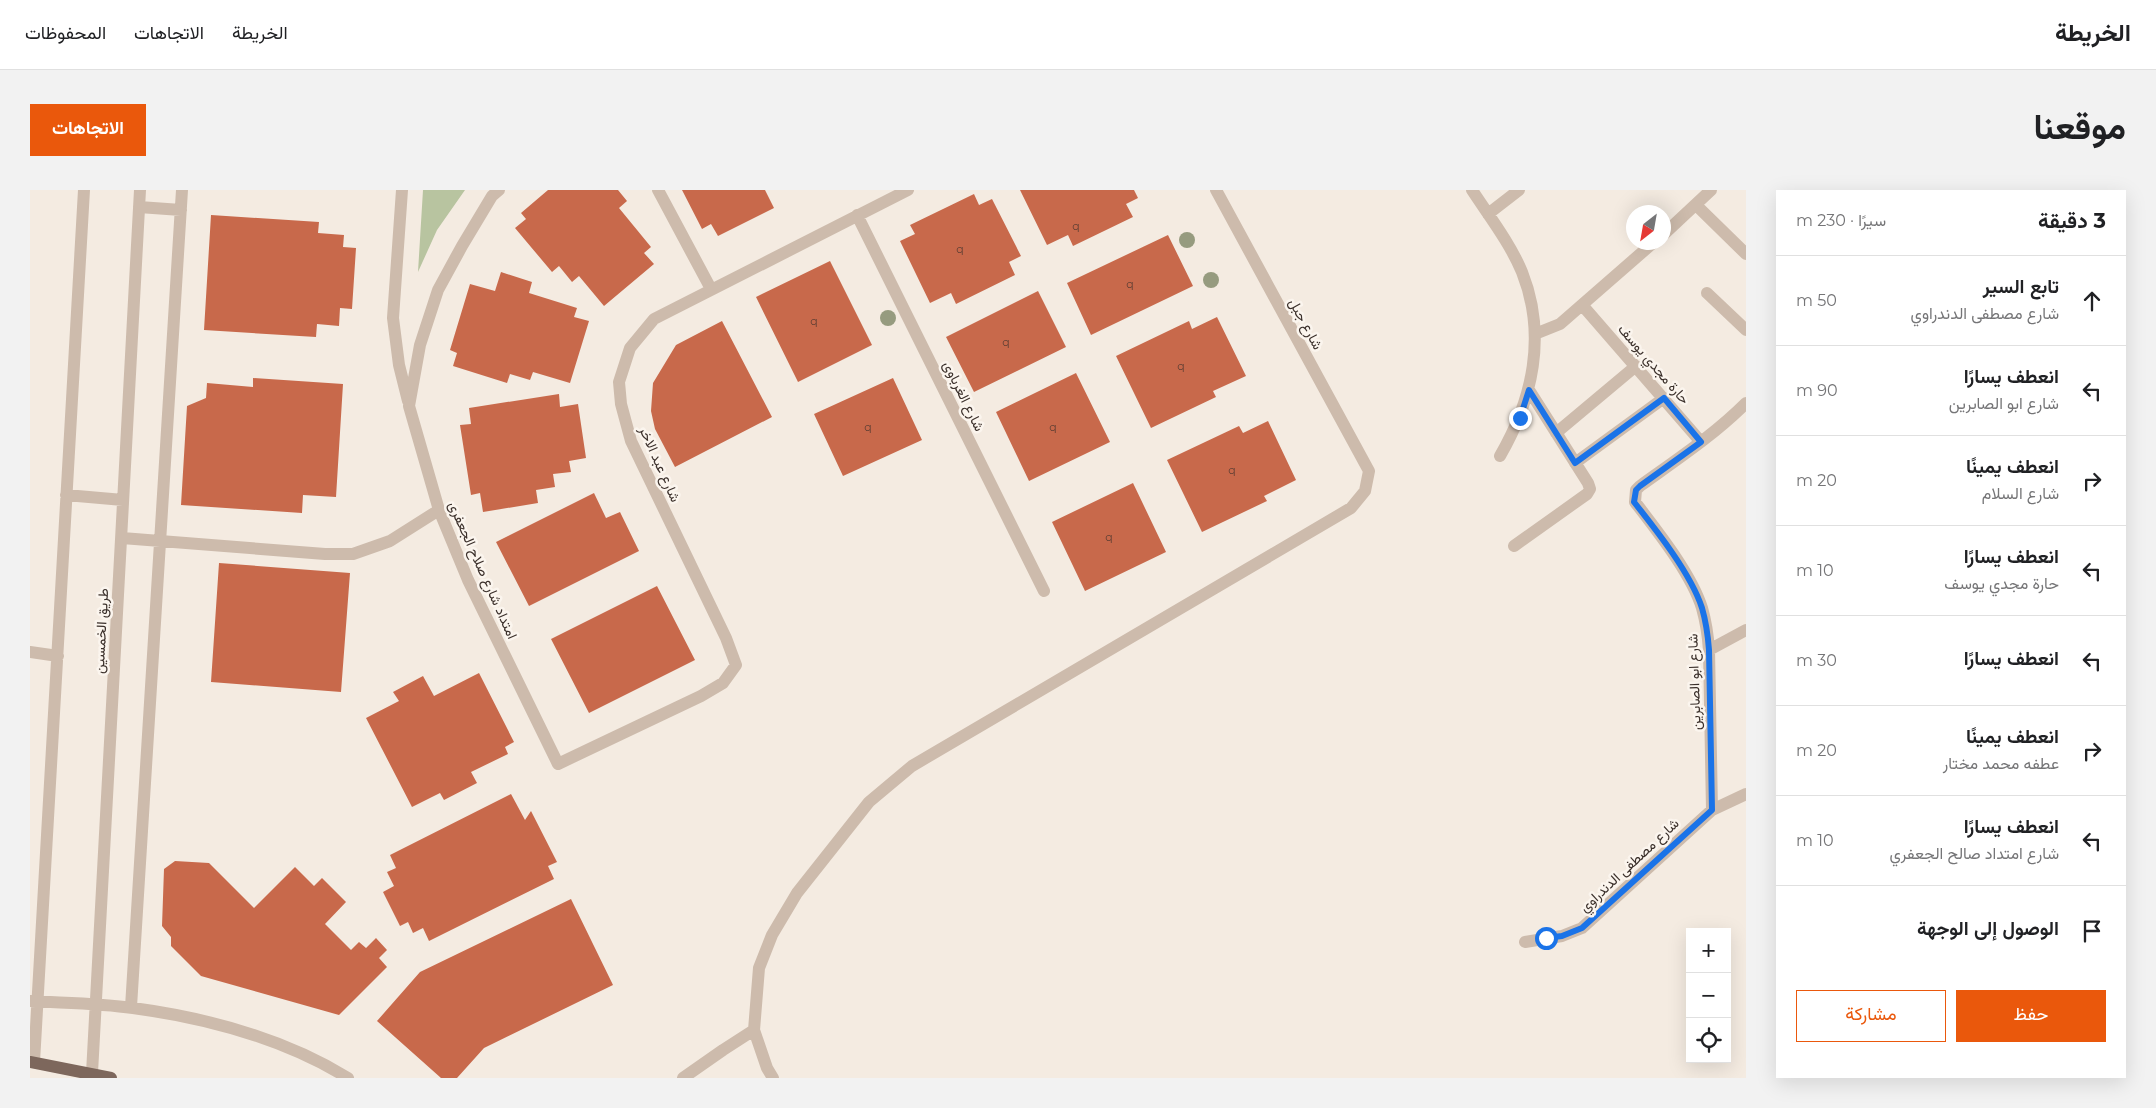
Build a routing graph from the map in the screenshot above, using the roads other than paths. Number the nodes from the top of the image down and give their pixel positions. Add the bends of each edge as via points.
1 (84, 190) edge
2 (140, 190) edge
3 (182, 190) edge
4 (402, 190) edge
5 (498, 190) edge
6 (658, 190) edge
7 (908, 190) edge
8 (1216, 190) edge
9 (1472, 190) edge
10 (1519, 190) edge
11 (1711, 190) edge
12 (1696, 205) junction
13 (139, 207) junction
14 (181, 210) junction
15 (1488, 214) junction
16 (857, 215) junction
17 (1671, 228) edge
18 (1645, 250) edge
19 (1746, 254) edge
20 (711, 288) junction
21 (1707, 293) dead end
22 (1583, 306) junction
23 (1746, 330) edge
24 (1535, 334) junction
25 (1636, 366) junction
26 (1529, 390) junction
27 (1664, 398) junction
28 (1746, 403) edge
29 (409, 406) junction
30 (1556, 433) junction
31 (1701, 442) junction
32 (1500, 456) dead end
33 (1575, 463) junction
34 (66, 495) junction
35 (123, 500) junction
36 (439, 510) junction
37 (122, 538) junction
38 (160, 541) junction
39 (1514, 546) dead end
40 (1044, 591) dead end
41 (1746, 630) edge
42 (1709, 650) junction
43 (30, 652) edge
44 (58, 656) junction
45 (558, 764) joint
46 (1746, 794) edge
47 (1712, 810) junction
48 (1525, 942) dead end
49 (34, 1001) edge
50 (95, 1005) junction
51 (131, 1008) junction
52 (754, 1030) junction
53 (32, 1062) edge
54 (92, 1073) junction
55 (111, 1078) edge
56 (348, 1078) edge
57 (683, 1078) edge
58 (774, 1078) edge

1 - 34 street
2 - 13 street, طريق الخمسين
3 - 14 street
4 - 29 street via 393,318 399,365
5 - 29 street, امتداد شارع صلاح الجعفرى via 438,290 420,345
6 - 20 street
7 - 16 street, شارع عبد الاخر
8 - 52 street, شارع جبل via 1369,472 1365,491 1351,508 912,766 869,802 797,893 772,935 759,968
9 - 15 street
10 - 15 street
11 - 12 street
12 - 17 street
12 - 19 street
13 - 14 street
13 - 35 street, طريق الخمسين
14 - 38 street
15 - 24 street via 1521,270 1533,312
16 - 20 street, شارع عبد الاخر
16 - 40 street, شارع الغرباوى
18 - 22 street
20 - 45 street, شارع عبد الاخر via 654,319 630,348 619,382 631,441 736,664 723,683 701,696
21 - 23 street
22 - 24 street via 1560,324
22 - 25 street, حارة مجدي يوسف
24 - 26 street
25 - 27 street, حارة مجدي يوسف
25 - 30 street
26 - 30 street
26 - 32 street via 1520,418
27 - 31 street, حارة مجدي يوسف
27 - 33 street
28 - 31 street
29 - 36 street, امتداد شارع صلاح الجعفرى
30 - 33 street
31 - 42 street, شارع ابو الصابرين via 1640,486 1634,502 1693,586 1705,621
33 - 39 street via 1588,483 1590,489 1587,494
34 - 35 street
34 - 44 street
35 - 37 street, طريق الخمسين
36 - 38 street via 390,541 352,554
36 - 45 street, امتداد شارع صلاح الجعفرى via 468,580
37 - 38 street
37 - 50 street, طريق الخمسين
38 - 51 street
41 - 42 street
42 - 47 street, شارع ابو الصابرين
43 - 44 street
44 - 49 street
46 - 47 street, شارع مصطفى الدندراوي
47 - 48 street, شارع مصطفى الدندراوي via 1582,928 1562,936
49 - 50 street
49 - 53 street
50 - 51 street
50 - 54 street, طريق الخمسين
51 - 56 street via 232,1028 286,1046
52 - 57 street
52 - 58 street via 767,1068
53 - 54 main road
54 - 55 main road

